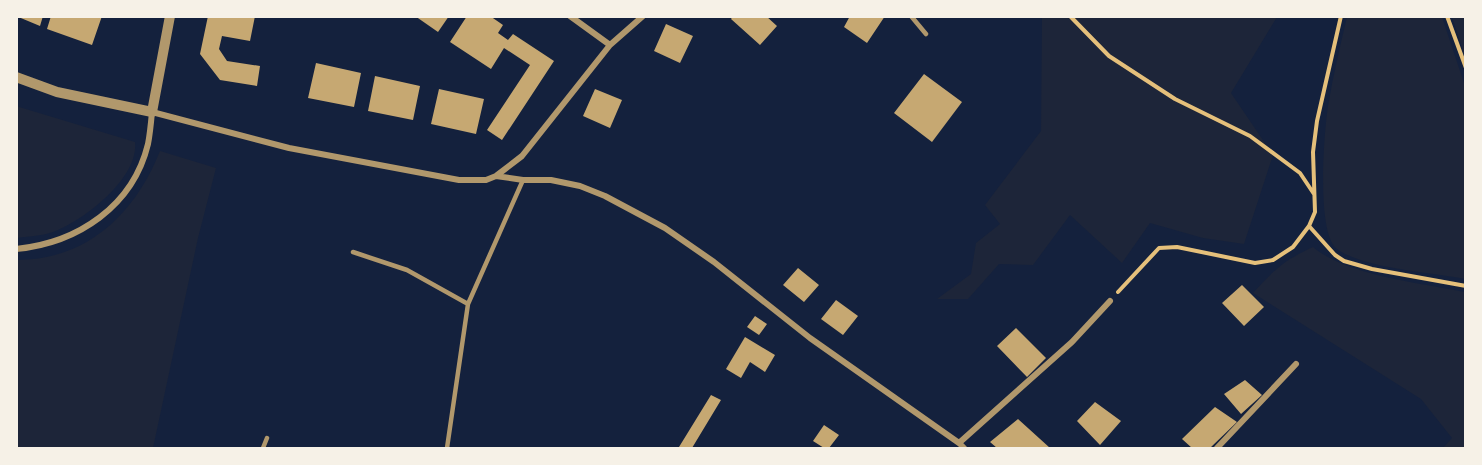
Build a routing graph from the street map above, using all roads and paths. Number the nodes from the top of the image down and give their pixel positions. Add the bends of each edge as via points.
1 (170, 16) edge
2 (570, 16) edge
3 (643, 16) edge
4 (911, 16) edge
5 (1070, 16) edge
6 (1341, 16) edge
7 (1448, 16) edge
8 (926, 34) dead end
9 (610, 45) junction
10 (1466, 68) edge
11 (16, 77) edge
12 (152, 112) junction
13 (496, 176) junction
14 (523, 180) junction
15 (1315, 195) junction
16 (1308, 226) junction
17 (16, 249) edge
18 (354, 252) dead end
19 (1466, 286) edge
20 (1110, 301) joint
21 (468, 304) junction
22 (1296, 364) dead end
23 (267, 438) dead end
24 (962, 446) edge
25 (263, 448) edge
26 (447, 448) edge
27 (1217, 448) edge

1 - 12 street
2 - 9 street
3 - 9 street
4 - 8 lane
5 - 15 path via 1109,56 1175,99 1250,136 1300,173
6 - 15 path via 1317,121 1313,152
7 - 10 path
9 - 13 street via 522,156
11 - 12 street via 57,92
12 - 13 street via 289,148 419,173 475,181
12 - 17 street via 143,158 117,203 72,236
13 - 14 street
14 - 21 lane
14 - 24 street via 580,186 666,228 810,338
15 - 16 path via 1315,212
16 - 19 path via 1344,261
16 - 20 path via 1284,254 1255,263 1177,247 1159,248
18 - 21 lane via 407,270
20 - 24 street
21 - 26 lane
22 - 27 street
23 - 25 lane

